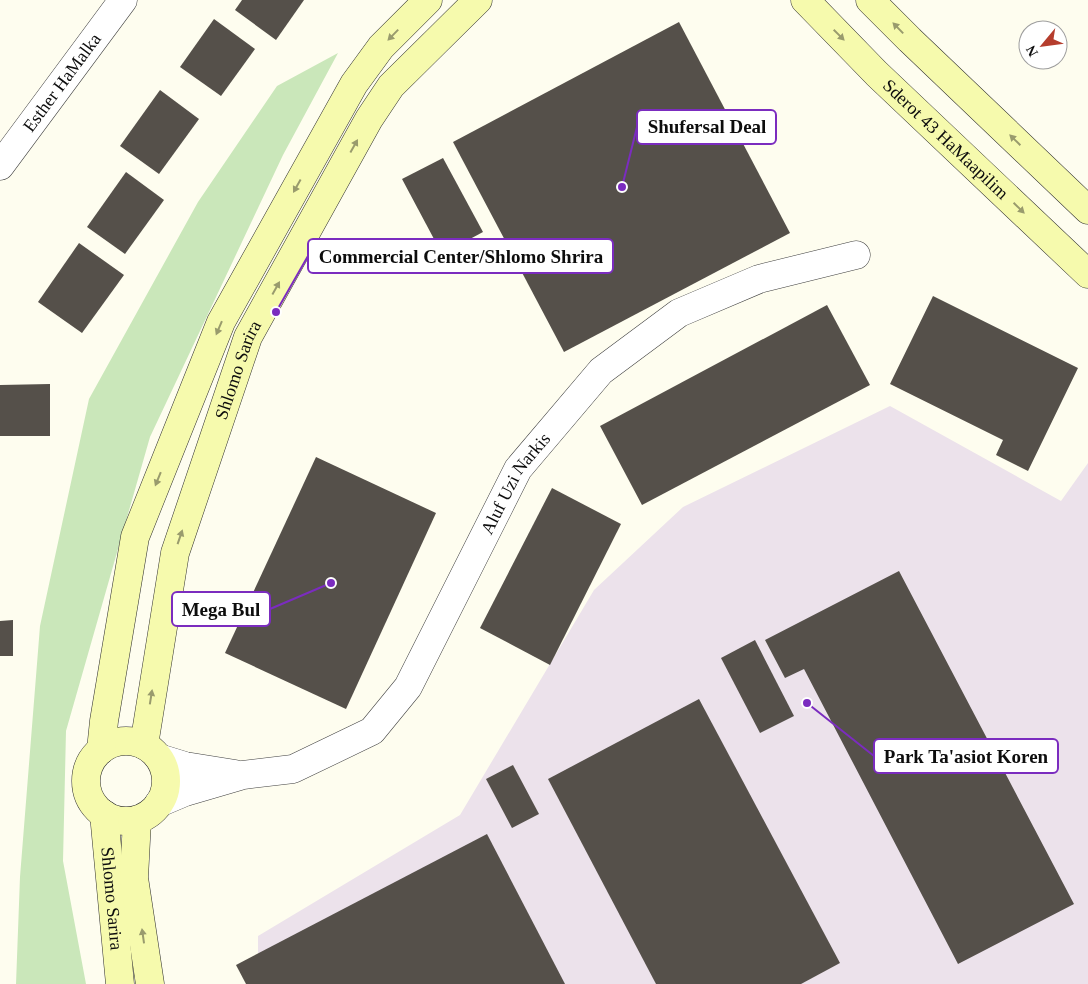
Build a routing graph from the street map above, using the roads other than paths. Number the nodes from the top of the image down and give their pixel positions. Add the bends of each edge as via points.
1 (123, 0) edge
2 (428, 0) edge
3 (478, 0) edge
4 (805, 0) edge
5 (870, 0) edge
6 (0, 166) edge
7 (1088, 210) edge
8 (856, 256) dead end
9 (1088, 274) edge
10 (101, 750) junction
11 (151, 751) junction
12 (244, 775) junction
13 (159, 803) junction
14 (104, 814) junction
15 (137, 820) junction
16 (120, 984) edge
17 (150, 984) edge

1 - 6 street, Esther HaMalka
2 -> 10 street, Shlomo Sarira via 381,47 354,84 221,322 135,537
11 -> 3 street, Shlomo Sarira via 175,553 248,337 374,110 391,86
4 -> 9 street, Sderot 43 HaMaapilim via 877,74
7 -> 5 street
8 - 12 street, Aluf Uzi Narkis via 759,279 679,313 602,371 518,469 408,687 372,731 293,769
10 - 11 street via 121,741 136,742
10 - 14 street via 88,767 86,778 90,798
11 - 12 street, Aluf Uzi Narkis via 185,766
11 - 13 street via 164,766 166,785
12 - 13 street, Aluf Uzi Narkis
13 - 15 street via 153,811
14 - 15 street via 120,820
14 - 16 street, Shlomo Sarira
17 -> 15 street, Shlomo Sarira via 134,878

